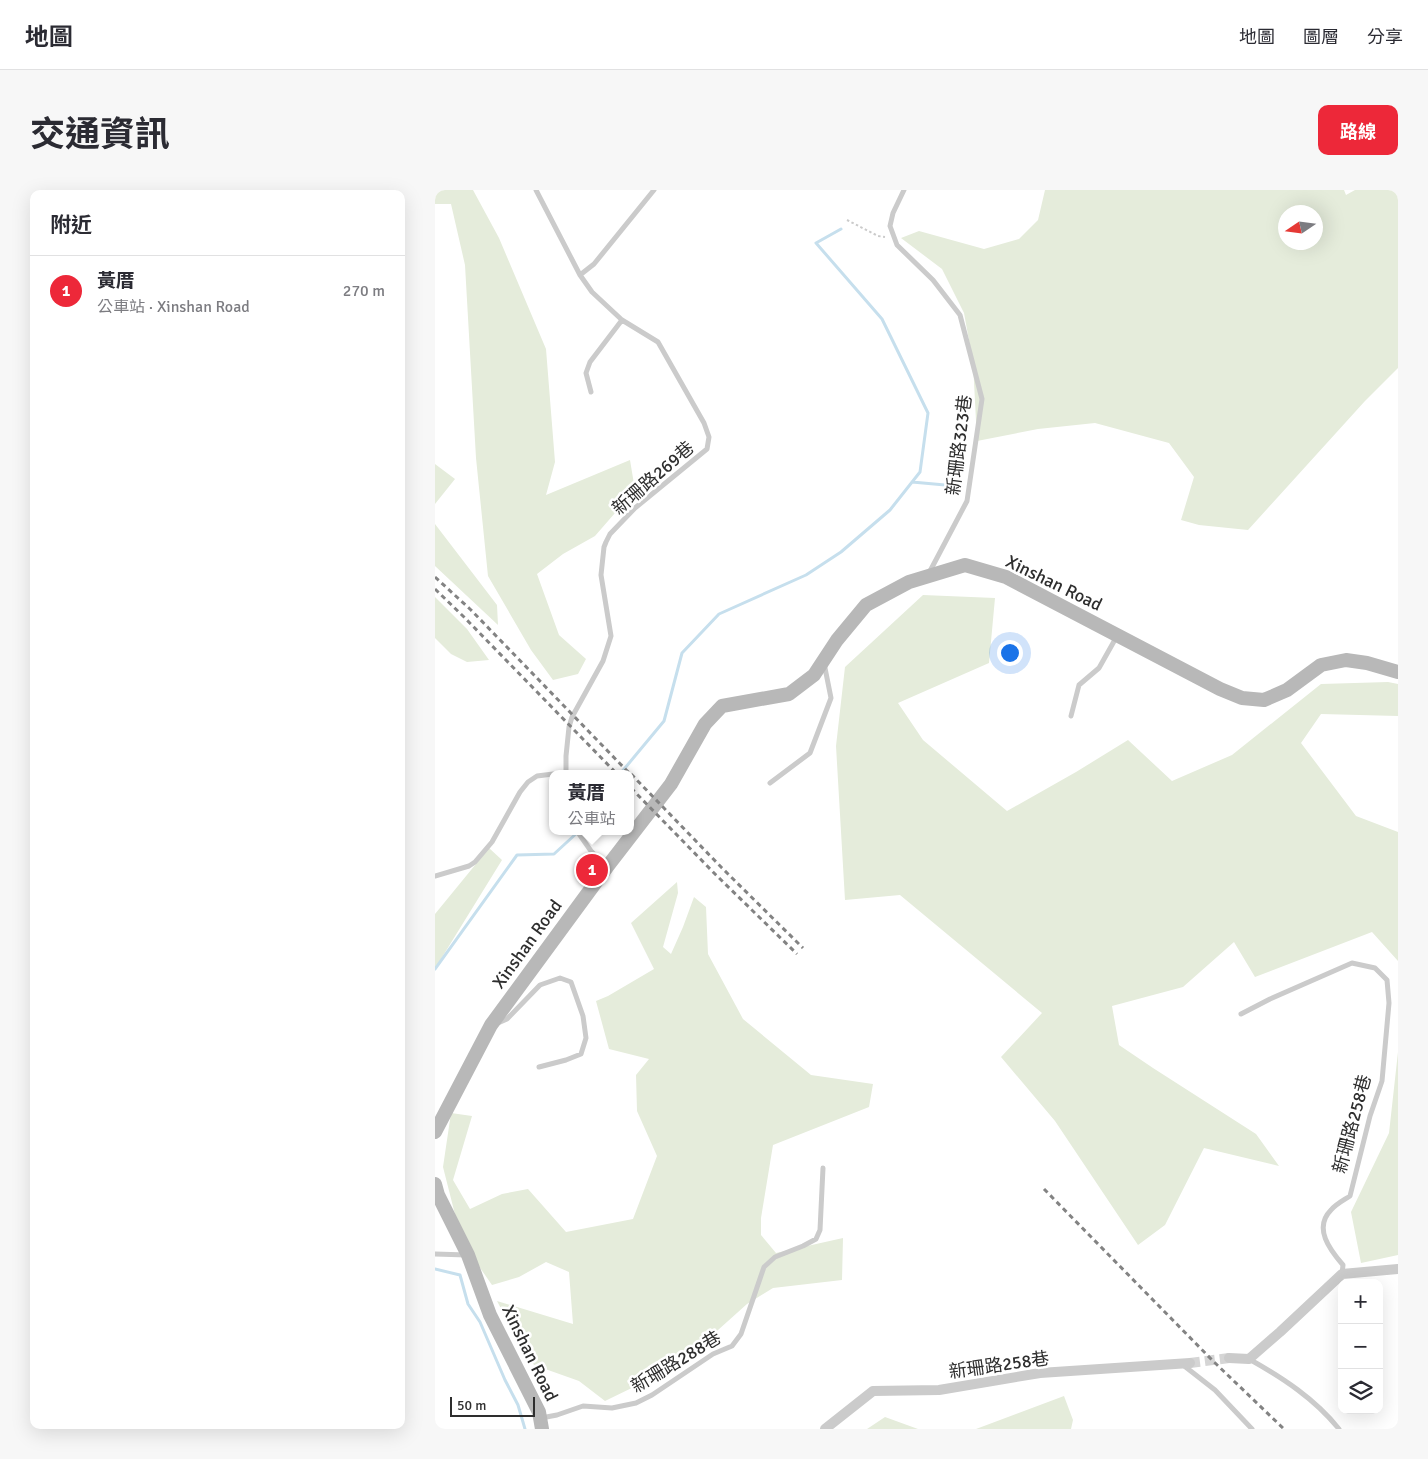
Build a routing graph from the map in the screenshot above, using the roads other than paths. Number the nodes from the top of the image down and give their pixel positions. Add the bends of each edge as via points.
1 (536, 190) edge
2 (654, 190) edge
3 (904, 190) edge
4 (580, 275) junction
5 (622, 320) junction
6 (591, 392) dead end
7 (927, 576) junction
8 (1117, 635) junction
9 (824, 660) junction
10 (1398, 672) edge
11 (1071, 716) dead end
12 (566, 770) edge
13 (549, 774) edge
14 (770, 783) dead end
15 (634, 832) edge
16 (579, 835) edge
17 (632, 835) edge
18 (607, 867) junction
19 (435, 876) edge
20 (1241, 1014) dead end
21 (491, 1026) junction
22 (539, 1067) dead end
23 (435, 1132) edge
24 (823, 1168) dead end
25 (435, 1184) edge
26 (435, 1254) edge
27 (468, 1255) junction
28 (1398, 1269) edge
29 (1342, 1274) junction
30 (1229, 1358) tunnel mouth
31 (1249, 1359) junction
32 (1185, 1364) joint
33 (541, 1423) edge
34 (825, 1429) edge
35 (1252, 1429) edge
36 (1339, 1429) edge

1 - 4 lane, 新珊路269巷
2 - 4 lane via 594,264
3 - 7 lane, 新珊路323巷 via 890,226 894,238 960,315 982,399 967,501
4 - 5 lane, 新珊路269巷 via 592,292
5 - 6 lane via 590,362 586,373
5 - 12 lane, 新珊路269巷 via 659,342 709,437 707,449 635,508 606,542 601,575 611,636 603,661 570,722
7 - 8 street, Xinshan Road via 965,565 1006,577
7 - 9 street, Xinshan Road via 909,582 866,606
8 - 10 street, Xinshan Road via 1242,698 1264,700 1287,690 1321,665 1346,660
8 - 11 lane via 1099,668 1079,685
9 - 14 lane via 831,698 810,753
9 - 15 street, Xinshan Road via 814,675 789,694 722,706 705,724 671,784
13 - 19 lane via 537,776 528,782 492,842 475,862
16 - 18 lane
17 - 18 street, Xinshan Road
18 - 21 street, Xinshan Road
20 - 29 lane, 新珊路258巷 via 1353,963 1375,968 1387,980 1389,1003 1382,1081 1350,1196 1330,1210 1323,1224 1330,1250 1343,1264
21 - 22 lane via 507,1019 540,986 560,978 571,982 583,1016 585,1038 581,1054
21 - 23 street, Xinshan Road
24 - 33 lane, 新珊路288巷 via 820,1230 816,1239 775,1257 764,1267 741,1334 732,1346 713,1354 636,1403 612,1408 583,1406
25 - 27 street, Xinshan Road
26 - 27 lane
27 - 33 street, Xinshan Road via 490,1315 535,1404
28 - 29 street
29 - 31 street
30 - 31 street
31 - 36 lane via 1297,1388
32 - 34 street, 新珊路258巷 via 1040,1373 939,1390 873,1391
32 - 35 lane

